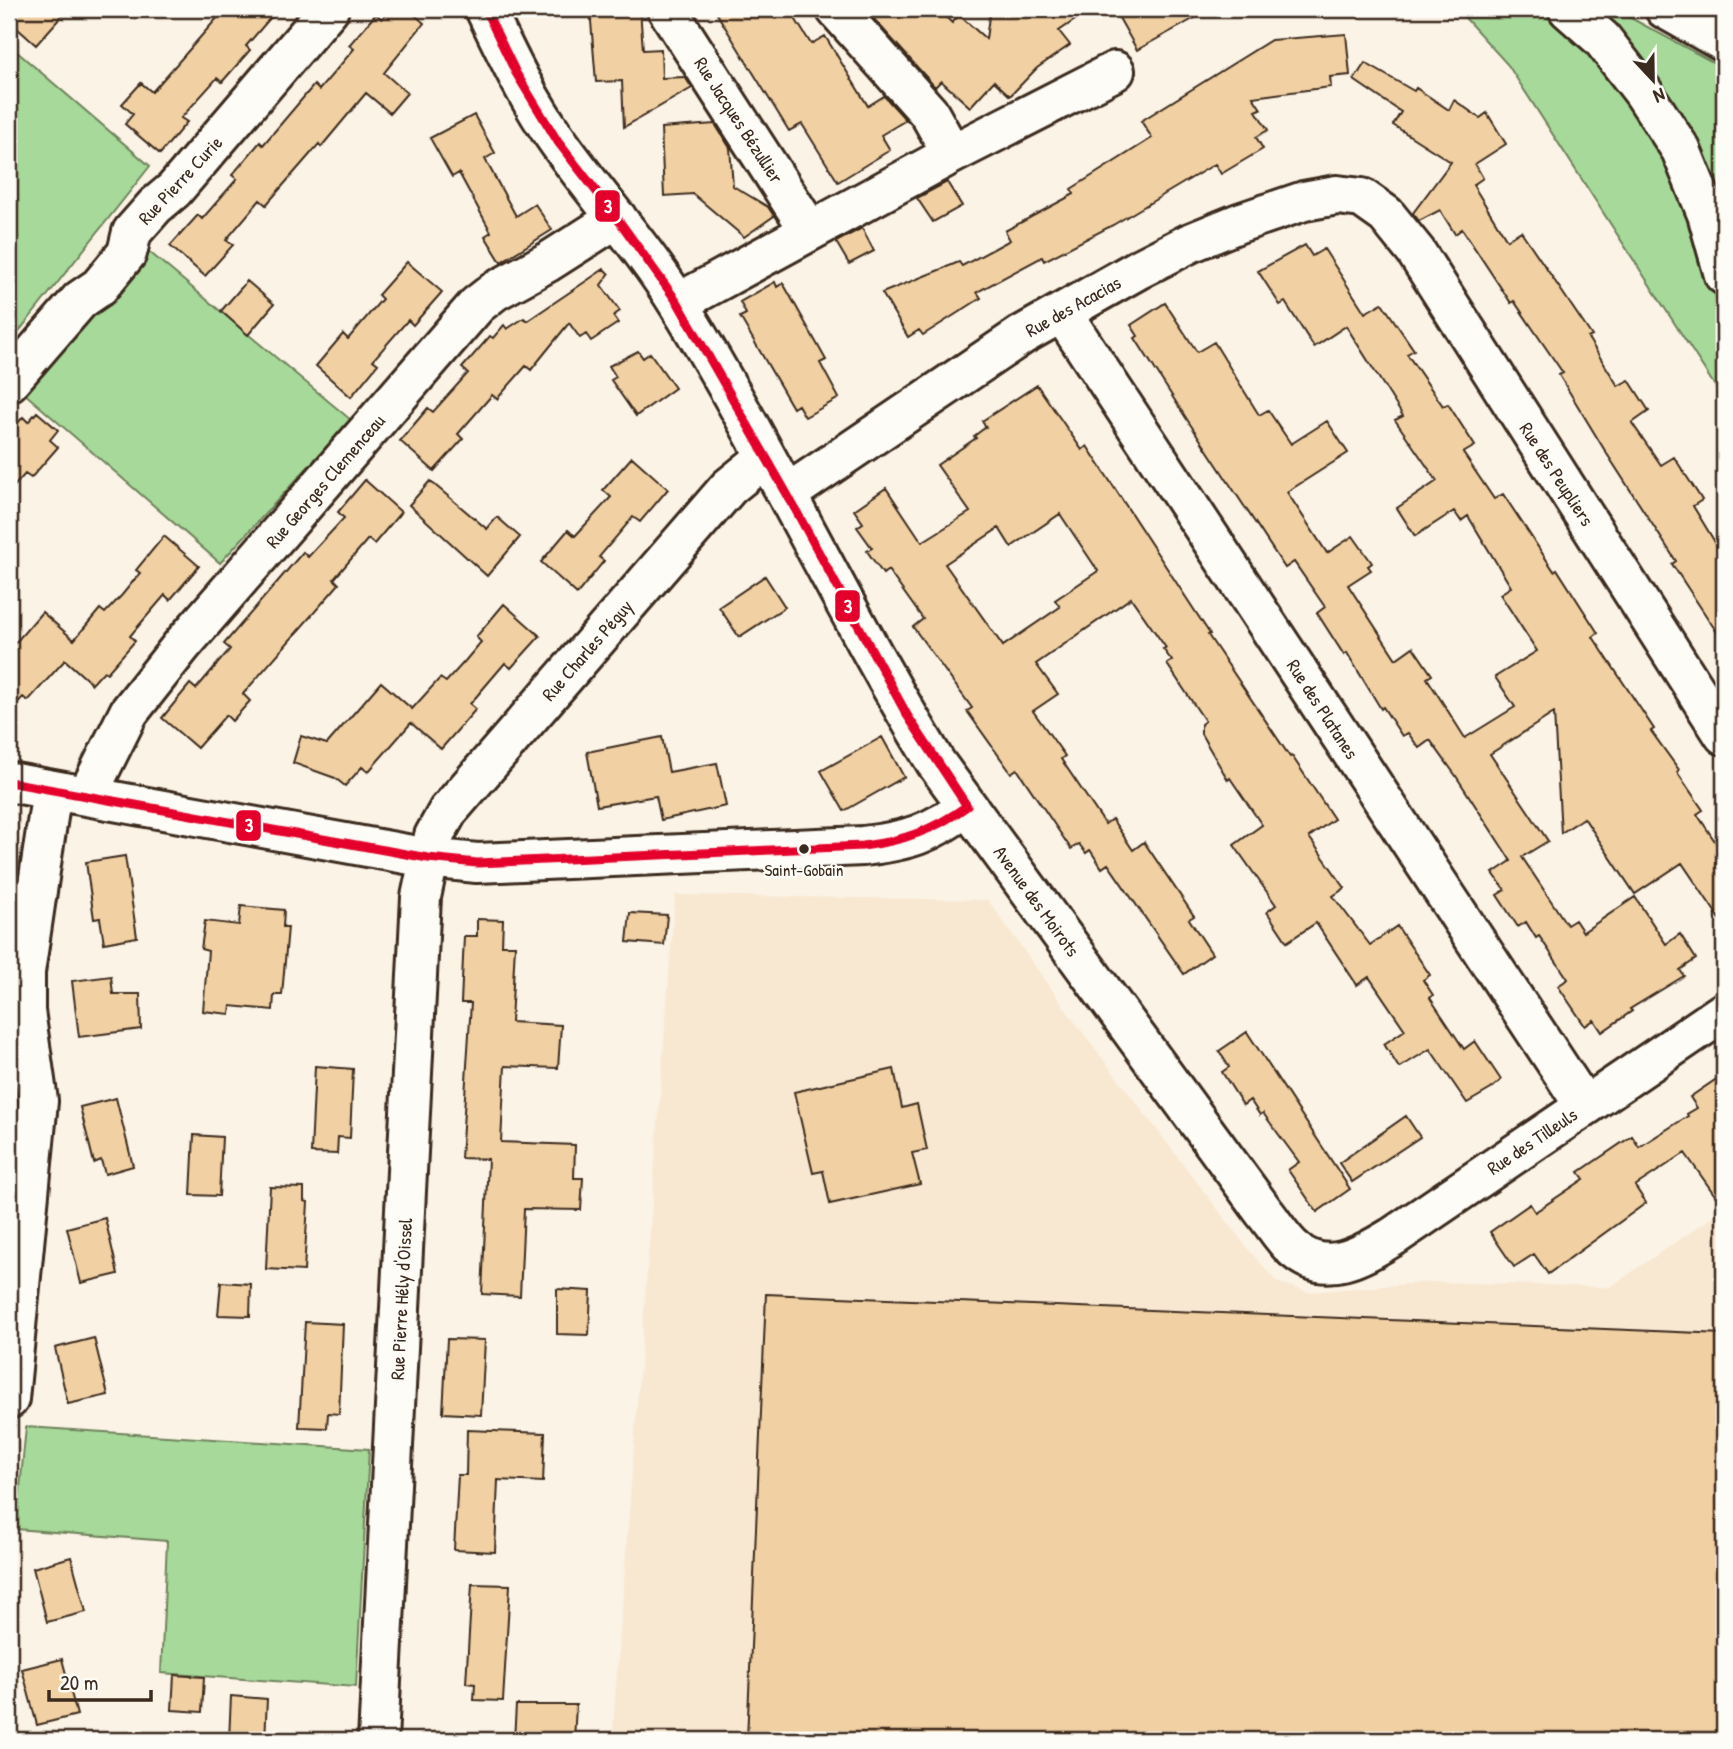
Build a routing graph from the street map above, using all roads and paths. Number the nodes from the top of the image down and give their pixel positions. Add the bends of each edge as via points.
1 (329, 9) edge
2 (485, 9) edge
3 (667, 9) edge
4 (836, 9) edge
5 (1568, 9) edge
6 (1665, 9) edge
7 (1724, 42) edge
8 (1115, 71) dead end
9 (952, 154) junction
10 (1386, 215) joint
11 (617, 218) junction
12 (810, 231) junction
13 (1724, 275) edge
14 (678, 303) junction
15 (1062, 313) junction
16 (9, 382) edge
17 (766, 457) junction
18 (787, 494) junction
19 (1724, 735) edge
20 (9, 782) edge
21 (70, 793) junction
22 (967, 806) junction
23 (428, 858) junction
24 (1724, 1012) edge
25 (1584, 1105) junction
26 (1336, 1263) joint
27 (9, 1399) edge
28 (378, 1740) edge

1 - 16 street, Rue Pierre Curie via 174,191 132,232 127,253 99,287 80,300
2 - 11 street via 516,73 558,142
3 - 12 street, Rue Jacques Bézullier
4 - 9 street via 929,113
5 - 13 street via 1602,39 1681,150 1707,214
6 - 7 street
8 - 9 street
9 - 12 street
10 - 15 street, Rue des Acacias via 1362,198 1337,195 1304,201 1190,243
10 - 19 street, Rue des Peupliers via 1416,252
11 - 14 street
11 - 21 street, Rue Georges Clemenceau via 478,305 182,645
12 - 14 street
14 - 17 street
15 - 18 street, Rue des Acacias via 1022,335
15 - 25 street, Rue des Platanes
17 - 18 street
17 - 23 street, Rue Charles Péguy via 729,487 448,811
18 - 22 street, Avenue des Moirots via 907,715
20 - 21 street
21 - 23 street
21 - 27 street, Rue Georges Clemenceau via 25,972 25,1011 37,1101
22 - 23 street via 943,825 916,836 863,846 477,863
22 - 26 street, Avenue des Moirots via 1295,1250 1317,1263
23 - 28 street, Rue Pierre Hély d'Oissel via 421,897
24 - 25 street, Rue des Tilleuls
25 - 26 street, Rue des Tilleuls via 1394,1236 1360,1256

